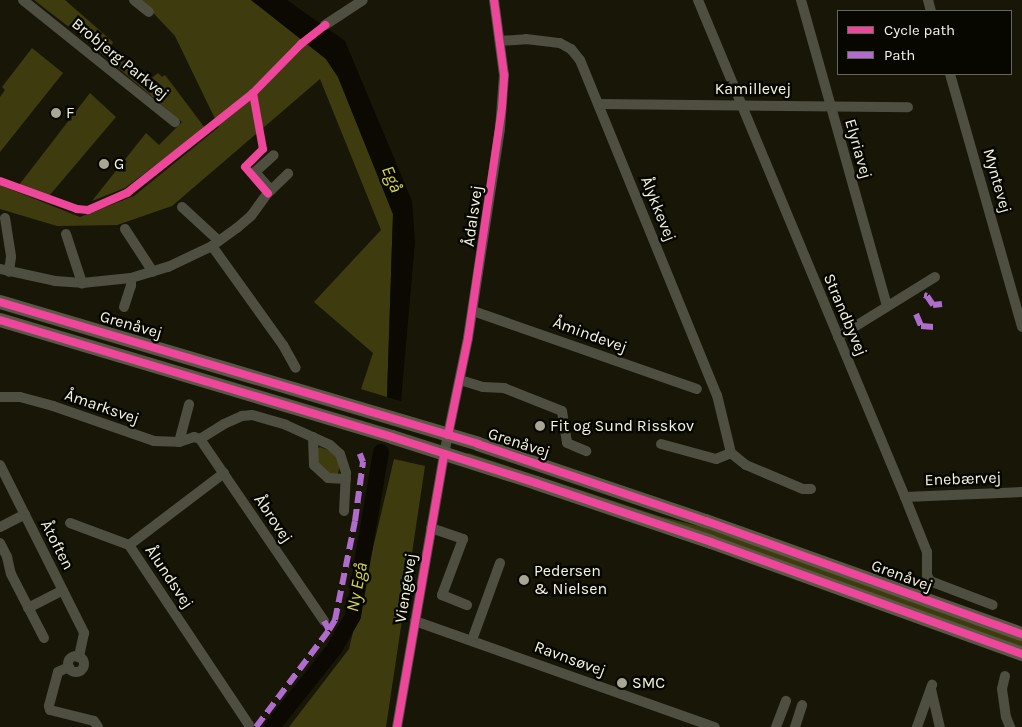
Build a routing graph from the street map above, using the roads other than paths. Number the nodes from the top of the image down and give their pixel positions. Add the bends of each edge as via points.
1 (23, 0) edge
2 (134, 0) edge
3 (363, 0) edge
4 (494, 0) edge
5 (698, 0) edge
6 (801, 0) edge
7 (150, 12) dead end
8 (325, 25) dead end
9 (500, 41) junction
10 (950, 75) edge
11 (599, 104) junction
12 (741, 104) junction
13 (830, 105) junction
14 (908, 107) dead end
15 (174, 122) dead end
16 (274, 155) dead end
17 (288, 174) dead end
18 (271, 190) junction
19 (182, 207) dead end
20 (5, 218) dead end
21 (125, 228) dead end
22 (66, 234) dead end
23 (216, 244) junction
24 (4, 270) edge
25 (153, 272) junction
26 (935, 277) dead end
27 (131, 278) junction
28 (82, 282) junction
29 (0, 302) edge
30 (887, 306) junction
31 (124, 307) dead end
32 (472, 311) junction
33 (0, 320) edge
34 (1022, 327) edge
35 (838, 337) junction
36 (296, 368) dead end
37 (460, 380) junction
38 (697, 389) dead end
39 (0, 397) edge
40 (189, 404) dead end
41 (448, 435) junction
42 (313, 437) junction
43 (197, 438) junction
44 (179, 442) junction
45 (661, 444) dead end
46 (586, 451) dead end
47 (730, 453) junction
48 (444, 454) junction
49 (0, 465) edge
50 (224, 473) junction
51 (346, 479) junction
52 (811, 489) dead end
53 (1022, 492) edge
54 (905, 496) junction
55 (344, 511) dead end
56 (25, 514) junction
57 (70, 524) dead end
58 (0, 527) edge
59 (430, 528) junction
60 (0, 543) edge
61 (129, 545) junction
62 (500, 563) dead end
63 (64, 590) junction
64 (467, 604) dead end
65 (993, 604) dead end
66 (28, 608) junction
67 (324, 621) dead end
68 (415, 621) junction
69 (1022, 634) edge
70 (44, 638) dead end
71 (472, 640) junction
72 (1022, 654) edge
73 (1005, 676) dead end
74 (786, 700) dead end
75 (802, 705) dead end
76 (248, 725) dead end
77 (919, 725) edge
78 (98, 727) edge
79 (397, 727) edge
80 (715, 727) edge
81 (776, 727) edge
82 (795, 727) edge
83 (940, 727) edge
84 (1010, 727) edge

1 - 15 street, Brobjerg Parkvej
2 - 7 street
3 - 8 street
4 - 9 street, Ådalsvej
5 - 12 street, Strandbyvej
6 - 13 street, Elyriavej
9 - 11 street, Ålykkevej via 535,40 566,46 580,60
9 - 32 street, Ådalsvej via 504,75 502,107
10 - 34 street, Myntevej
11 - 12 street, Kamillevej
11 - 47 street, Ålykkevej via 717,395
12 - 13 street, Kamillevej
12 - 35 street, Strandbyvej
13 - 14 street, Kamillevej
13 - 30 street, Elyriavej
16 - 18 street via 255,172
17 - 18 street
18 - 23 street via 251,216
19 - 23 street
20 - 24 street via 11,258
21 - 25 street
22 - 28 street
23 - 25 street
23 - 36 street
24 - 28 street via 55,281
25 - 27 street
26 - 30 street
27 - 28 street
27 - 31 street
29 - 41 main road, Grenåvej
30 - 35 street
32 - 37 street, Ådalsvej
32 - 38 street, Åmindevej
33 - 48 main road, Grenåvej
35 - 54 street, Strandbyvej
37 - 41 street, Ådalsvej
37 - 46 street via 483,387 504,388 562,411 567,443
39 - 44 street, Åmarksvej via 20,397 53,406 154,441
40 - 44 street
41 - 48 street, Ådalsvej
41 - 69 main road, Grenåvej via 706,521
42 - 43 street, Åmarksvej via 286,425 246,415
42 - 51 street, Åmarksvej via 340,454
42 - 51 street via 314,465 328,478
43 - 44 street, Åmarksvej
43 - 50 street, Åbrovej
45 - 47 street via 716,459
47 - 52 street via 746,465 803,489
48 - 59 street, Viengevej
48 - 72 main road, Grenåvej via 686,534
49 - 56 street, Åtoften
50 - 61 street, Ålundsvej
50 - 67 street, Åbrovej
51 - 55 street, Åmarksvej
53 - 54 street, Enebærvej
54 - 65 street, Strandbyvej via 927,552 930,581
56 - 58 street, Åtoften
56 - 63 street, Åtoften
57 - 61 street
59 - 64 street via 462,538 442,595
59 - 68 street, Viengevej
60 - 66 street
61 - 76 street, Ålundsvej
62 - 71 street
63 - 66 street, Åtoften
63 - 78 street, Åtoften via 84,633 79,657 71,658 69,667 58,672 49,706 50,710 94,721
66 - 70 street
68 - 71 street, Ravnsøvej
68 - 79 street, Viengevej
71 - 80 street, Ravnsøvej
73 - 84 street via 1002,689
74 - 81 street
75 - 82 street
77 - 83 street via 931,687

